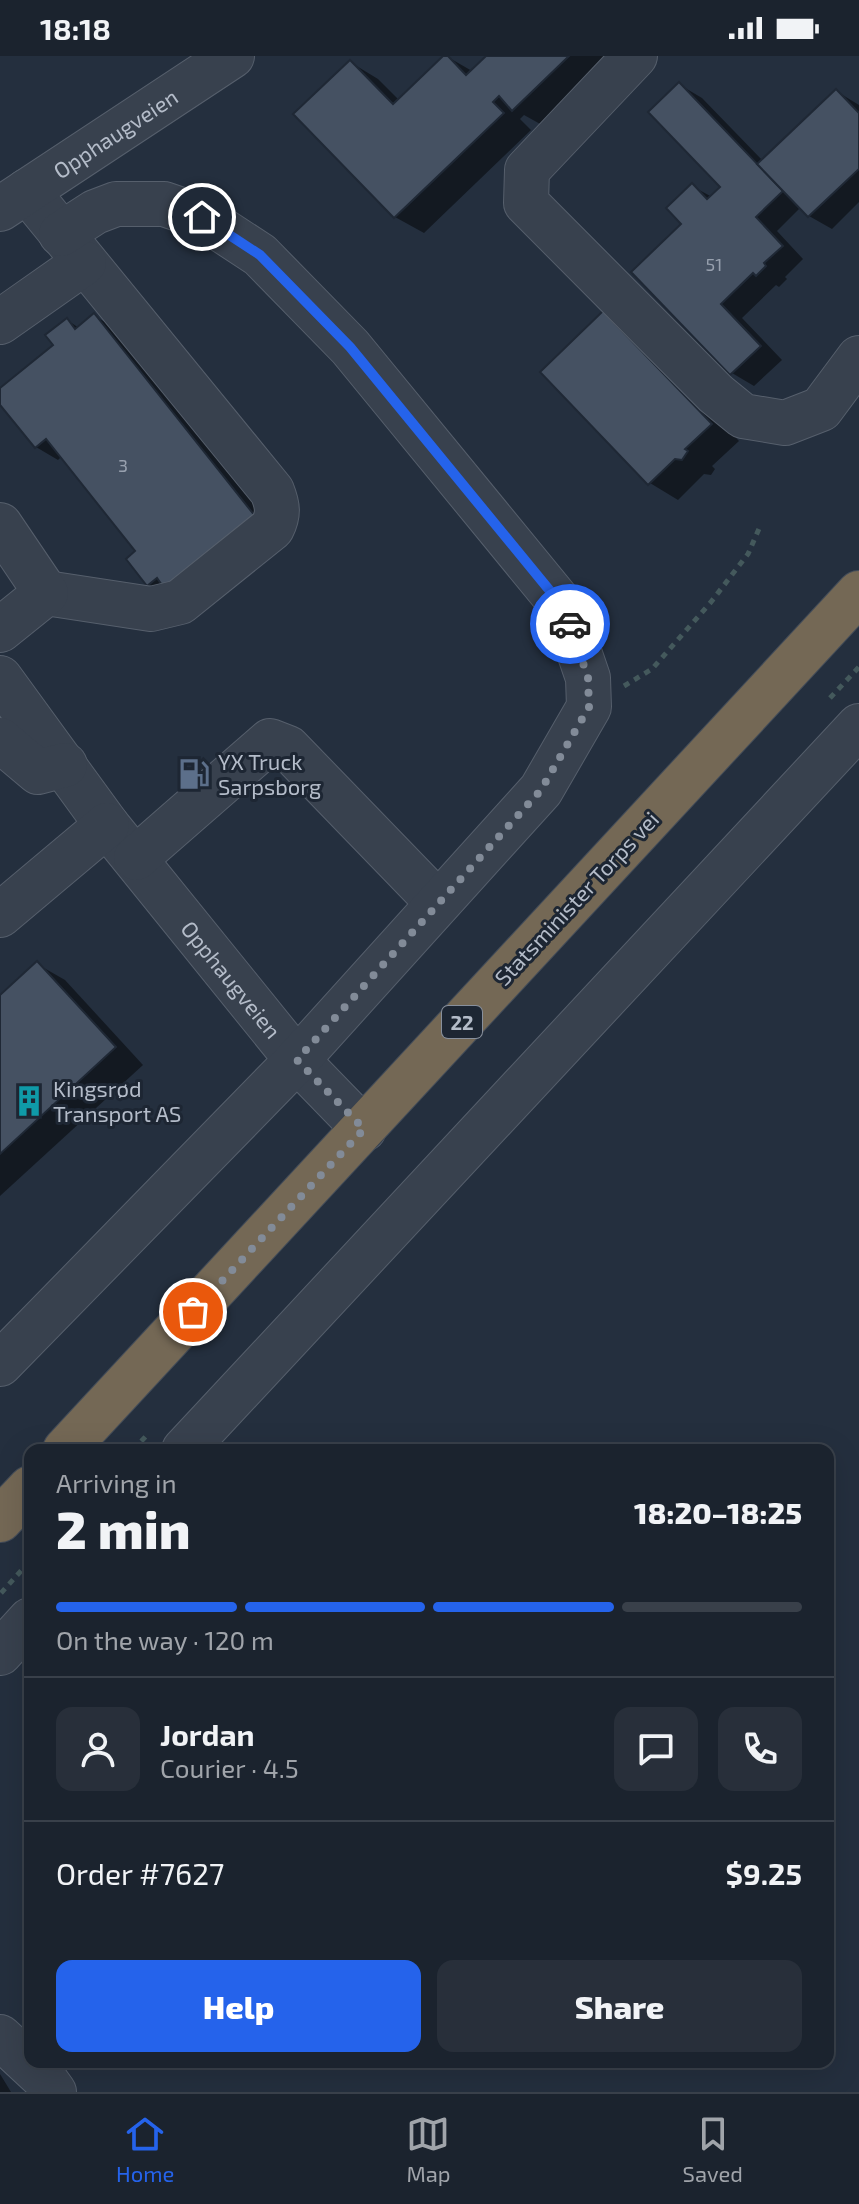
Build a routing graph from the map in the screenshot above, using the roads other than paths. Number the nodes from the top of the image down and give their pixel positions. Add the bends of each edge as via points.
1 (232, 56) edge
2 (635, 56) edge
3 (14, 200) edge
4 (72, 249) junction
5 (0, 322) edge
6 (859, 358) edge
7 (0, 525) edge
8 (46, 593) junction
9 (859, 593) edge
10 (0, 630) edge
11 (0, 678) edge
12 (859, 726) edge
13 (0, 740) edge
14 (65, 765) junction
15 (107, 825) junction
16 (136, 858) junction
17 (438, 903) junction
18 (0, 915) edge
19 (297, 1060) junction
20 (364, 1129) junction
21 (0, 1364) edge
22 (71, 1444) edge
23 (190, 1444) edge
24 (24, 1494) edge
25 (0, 1520) edge
26 (24, 1627) edge
27 (0, 1653) edge
28 (0, 2037) edge
29 (24, 2059) edge
30 (33, 2068) edge
31 (54, 2092) edge

1 - 3 street, Opphaugveien
2 - 6 street via 527,170 526,203 743,416 785,423 821,409
3 - 4 street
4 - 5 street
4 - 8 street via 272,491 278,517 272,528 180,602 151,609
4 - 17 street via 95,212 116,204 164,204 202,217 260,255 350,347 564,608 588,678 589,707 541,790
7 - 8 street
8 - 10 street
9 - 20 highway, Statsminister Torps vei / 22
11 - 14 street, Opphaugveien
12 - 23 street
13 - 14 street via 38,772
14 - 15 street, Opphaugveien
15 - 16 street, Opphaugveien
15 - 18 street
16 - 17 street via 270,741 288,748
16 - 19 street, Opphaugveien
17 - 19 street
19 - 20 street, Opphaugveien
19 - 21 street
20 - 22 highway, Statsminister Torps vei / 22
24 - 25 highway
26 - 27 street
28 - 29 street
30 - 31 street

